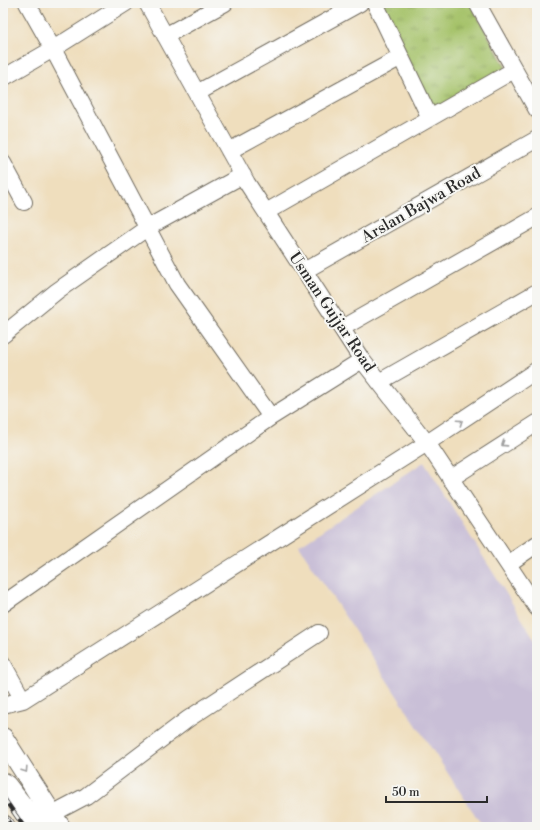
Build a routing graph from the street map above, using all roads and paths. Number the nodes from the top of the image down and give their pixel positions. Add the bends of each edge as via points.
1 (27, 3) edge
2 (126, 3) edge
3 (147, 3) edge
4 (225, 3) edge
5 (360, 3) edge
6 (375, 3) edge
7 (477, 3) edge
8 (165, 36) junction
9 (53, 49) junction
10 (401, 57) junction
11 (514, 70) junction
12 (3, 78) edge
13 (197, 93) junction
14 (537, 110) edge
15 (430, 118) junction
16 (537, 139) edge
17 (229, 151) junction
18 (3, 163) edge
19 (243, 175) junction
20 (24, 202) dead end
21 (266, 212) junction
22 (537, 217) edge
23 (147, 228) junction
24 (304, 271) junction
25 (537, 292) edge
26 (342, 328) junction
27 (3, 335) edge
28 (362, 360) junction
29 (537, 370) edge
30 (379, 382) junction
31 (271, 417) junction
32 (537, 423) edge
33 (428, 444) junction
34 (450, 479) junction
35 (537, 544) edge
36 (508, 564) junction
37 (3, 604) edge
38 (537, 608) edge
39 (319, 633) dead end
40 (3, 664) edge
41 (24, 700) junction
42 (3, 705) edge
43 (3, 738) edge
44 (3, 783) edge
45 (50, 823) edge

1 - 9 street
2 - 9 street
3 - 8 street, Usman Gujjar Road
4 - 8 street
5 - 13 street
6 - 10 street
7 - 11 street
8 - 13 street, Usman Gujjar Road
9 - 12 street
9 - 23 street
10 - 15 street
10 - 17 street
11 - 14 street
11 - 15 street
13 - 17 street, Usman Gujjar Road
15 - 21 street
16 - 24 street, Arslan Bajwa Road
17 - 19 street, Usman Gujjar Road
18 - 20 street
19 - 21 street, Usman Gujjar Road
19 - 23 street
21 - 24 street, Usman Gujjar Road
22 - 26 street
23 - 27 street via 57,291
23 - 31 street via 177,284
24 - 26 street, Usman Gujjar Road
25 - 30 street
26 - 28 street, Usman Gujjar Road
28 - 30 street, Usman Gujjar Road
28 - 31 street
33 -> 29 street
30 - 33 street, Usman Gujjar Road
31 - 37 street
32 -> 34 street
33 - 34 street, Usman Gujjar Road
33 - 41 street
34 - 36 street, Usman Gujjar Road
35 - 36 street
36 - 38 street, Usman Gujjar Road
39 - 45 street via 188,719
40 - 41 street
41 - 42 street
43 -> 45 main road
44 - 45 main road

